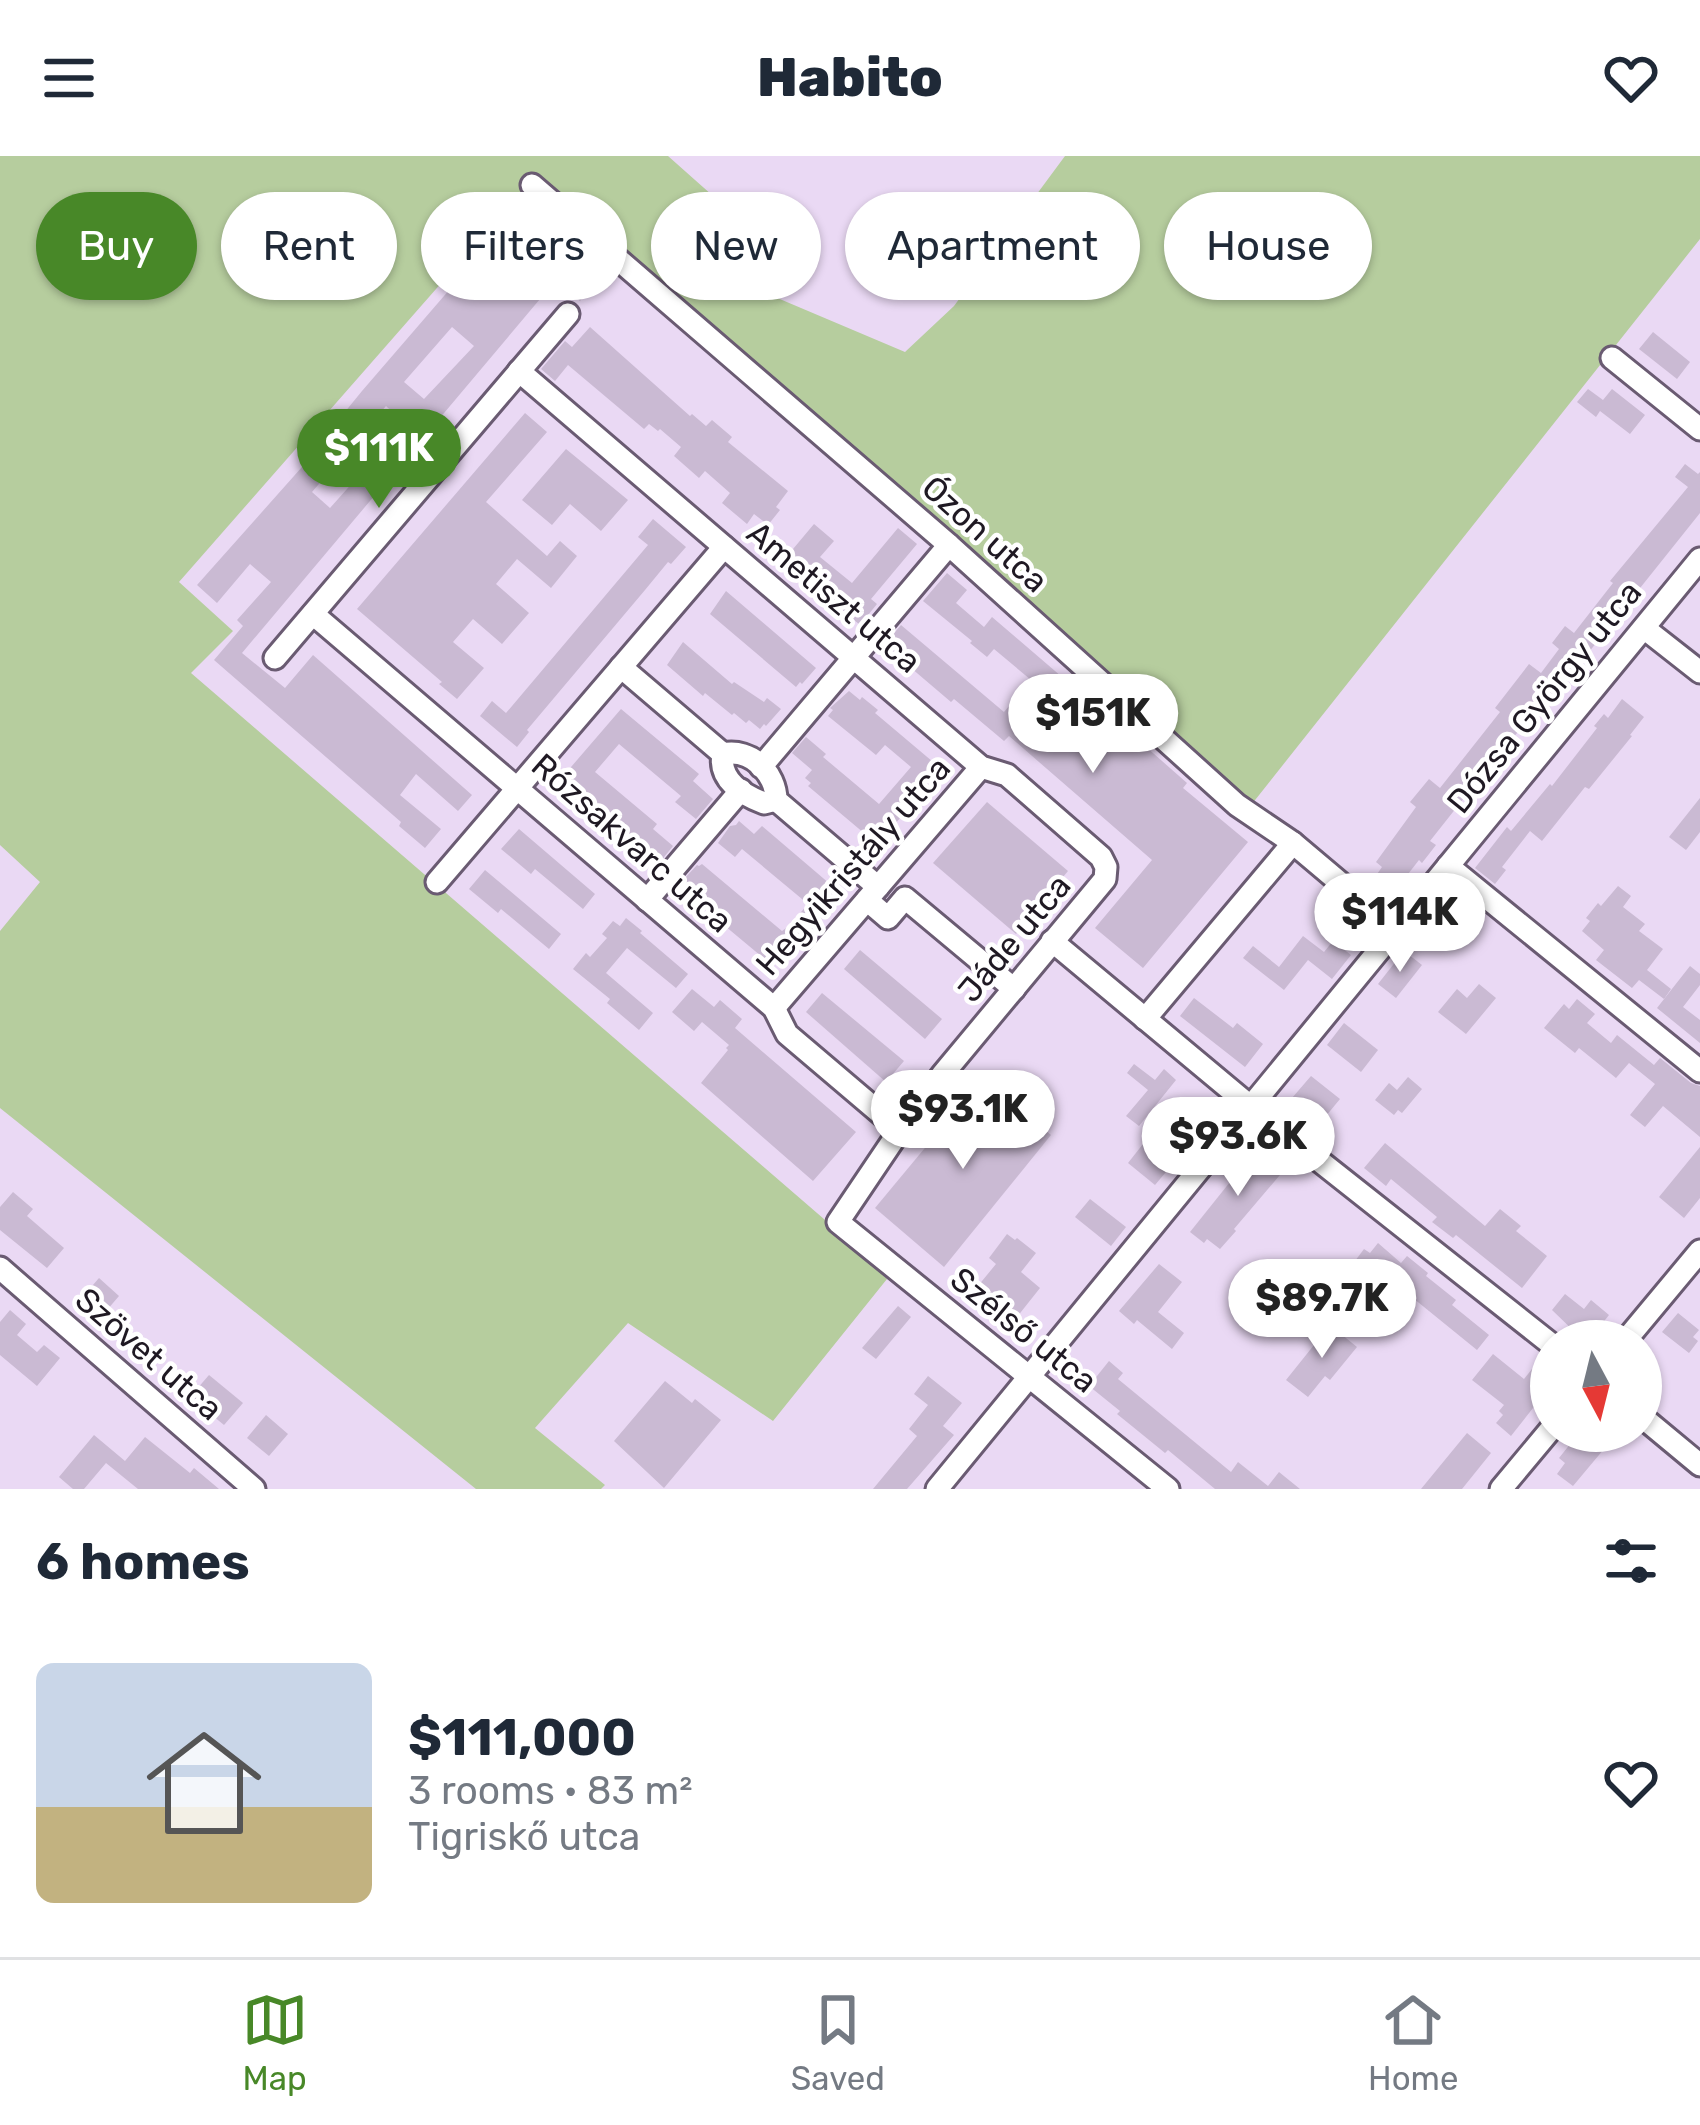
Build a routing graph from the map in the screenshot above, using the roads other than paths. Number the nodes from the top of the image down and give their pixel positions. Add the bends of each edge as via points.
1 (532, 185) dead end
2 (568, 314) dead end
3 (1612, 358) dead end
4 (519, 371) junction
5 (1700, 429) edge
6 (949, 545) junction
7 (724, 547) junction
8 (1700, 559) edge
9 (313, 614) junction
10 (1644, 628) junction
11 (275, 658) dead end
12 (855, 658) junction
13 (621, 667) junction
14 (1700, 672) edge
15 (723, 754) junction
16 (761, 767) junction
17 (981, 767) junction
18 (518, 788) junction
19 (741, 790) junction
20 (776, 800) junction
21 (1293, 843) junction
22 (1448, 866) junction
23 (1106, 867) joint
24 (437, 882) dead end
25 (873, 893) junction
26 (646, 900) junction
27 (1395, 929) junction
28 (1052, 941) junction
29 (1013, 989) junction
30 (774, 1008) junction
31 (1145, 1019) junction
32 (1700, 1071) edge
33 (1250, 1106) junction
34 (900, 1130) junction
35 (838, 1222) joint
36 (1700, 1251) edge
37 (0, 1268) edge
38 (1642, 1320) edge
39 (1530, 1327) edge
40 (1028, 1376) junction
41 (1662, 1433) edge
42 (1532, 1452) edge
43 (1700, 1465) edge
44 (254, 1489) edge
45 (937, 1489) edge
46 (1168, 1489) edge
47 (1501, 1489) edge

1 - 6 street, Ózon utca
2 - 4 street
3 - 5 street
4 - 7 street, Ametiszt utca
4 - 9 street
6 - 12 street
6 - 21 street, Ózon utca via 1237,806
7 - 12 street, Ametiszt utca
7 - 13 street
8 - 10 street, Dózsa György utca
9 - 11 street
9 - 18 street, Rózsakvarc utca
10 - 14 street
10 - 22 street, Dózsa György utca
12 - 16 street
12 - 17 street, Ametiszt utca
13 - 15 street
13 - 18 street
15 - 16 street via 746,754
15 - 19 street via 725,777
16 - 20 street
17 - 23 street, Ametiszt utca via 1007,775
17 - 25 street, Hegyikristály utca
18 - 24 street
18 - 26 street, Rózsakvarc utca
19 - 20 street via 764,803
19 - 26 street
20 - 25 street
21 - 27 street, Ózon utca
21 - 31 street
22 - 27 street, Dózsa György utca
22 - 32 street
23 - 28 street, Jáde utca via 1105,879
25 - 29 street via 888,917 905,898
25 - 30 street, Hegyikristály utca
26 - 30 street, Rózsakvarc utca
27 - 33 street, Dózsa György utca
28 - 29 street, Jáde utca
28 - 31 street
29 - 34 street, Jáde utca
30 - 34 street, Rózsakvarc utca via 787,1034
31 - 33 street
33 - 39 street
33 - 40 street, Dózsa György utca
34 - 35 street, Jáde utca
35 - 40 street, Szélső utca
36 - 38 street
37 - 44 street, Szövet utca
40 - 45 street, Dózsa György utca
40 - 46 street, Szélső utca
41 - 43 street
42 - 47 street

